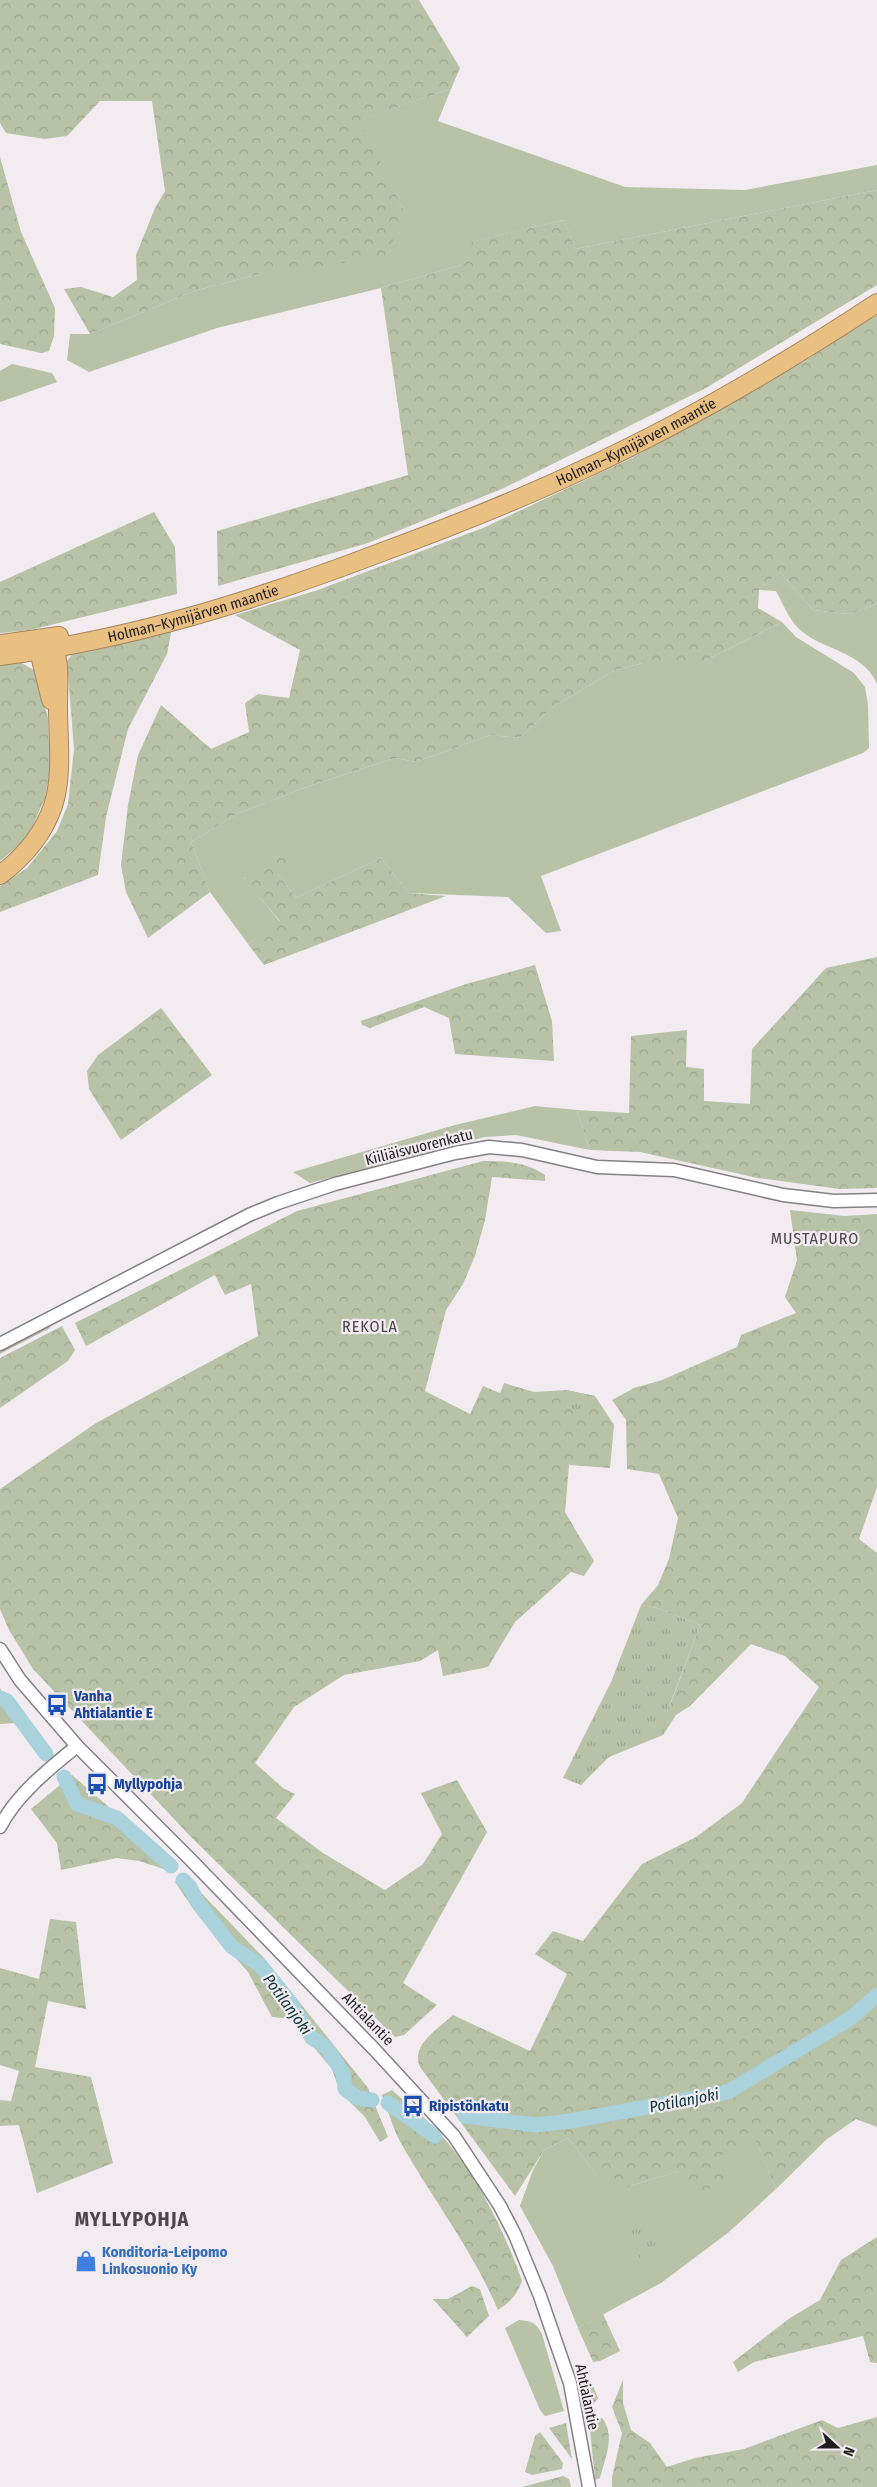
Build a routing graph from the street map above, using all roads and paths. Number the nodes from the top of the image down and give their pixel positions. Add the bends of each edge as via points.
1 (877, 303) edge
2 (0, 644) edge
3 (46, 646) junction
4 (0, 656) edge
5 (0, 875) edge
6 (877, 1200) edge
7 (0, 1344) edge
8 (0, 1649) edge
9 (76, 1746) junction
10 (0, 1827) edge
11 (589, 2487) edge

1 - 3 highway, Holman–Kymijärven maantie via 768,372 646,439 525,496 328,574 259,597 116,635
2 - 3 highway, Holman–Kymijärven maantie
3 - 4 highway, Holman–Kymijärven maantie
3 - 5 highway via 58,675 57,789 46,821 27,852
6 - 7 main road, Kiiliäisvuorenkatu via 834,1201 784,1195 674,1170 597,1167 506,1148 473,1149 336,1184 278,1203
8 - 9 main road, Ahtialantie via 20,1680
9 - 10 main road via 35,1784
9 - 11 main road, Ahtialantie via 389,2064 454,2136 515,2235 543,2304 570,2383

